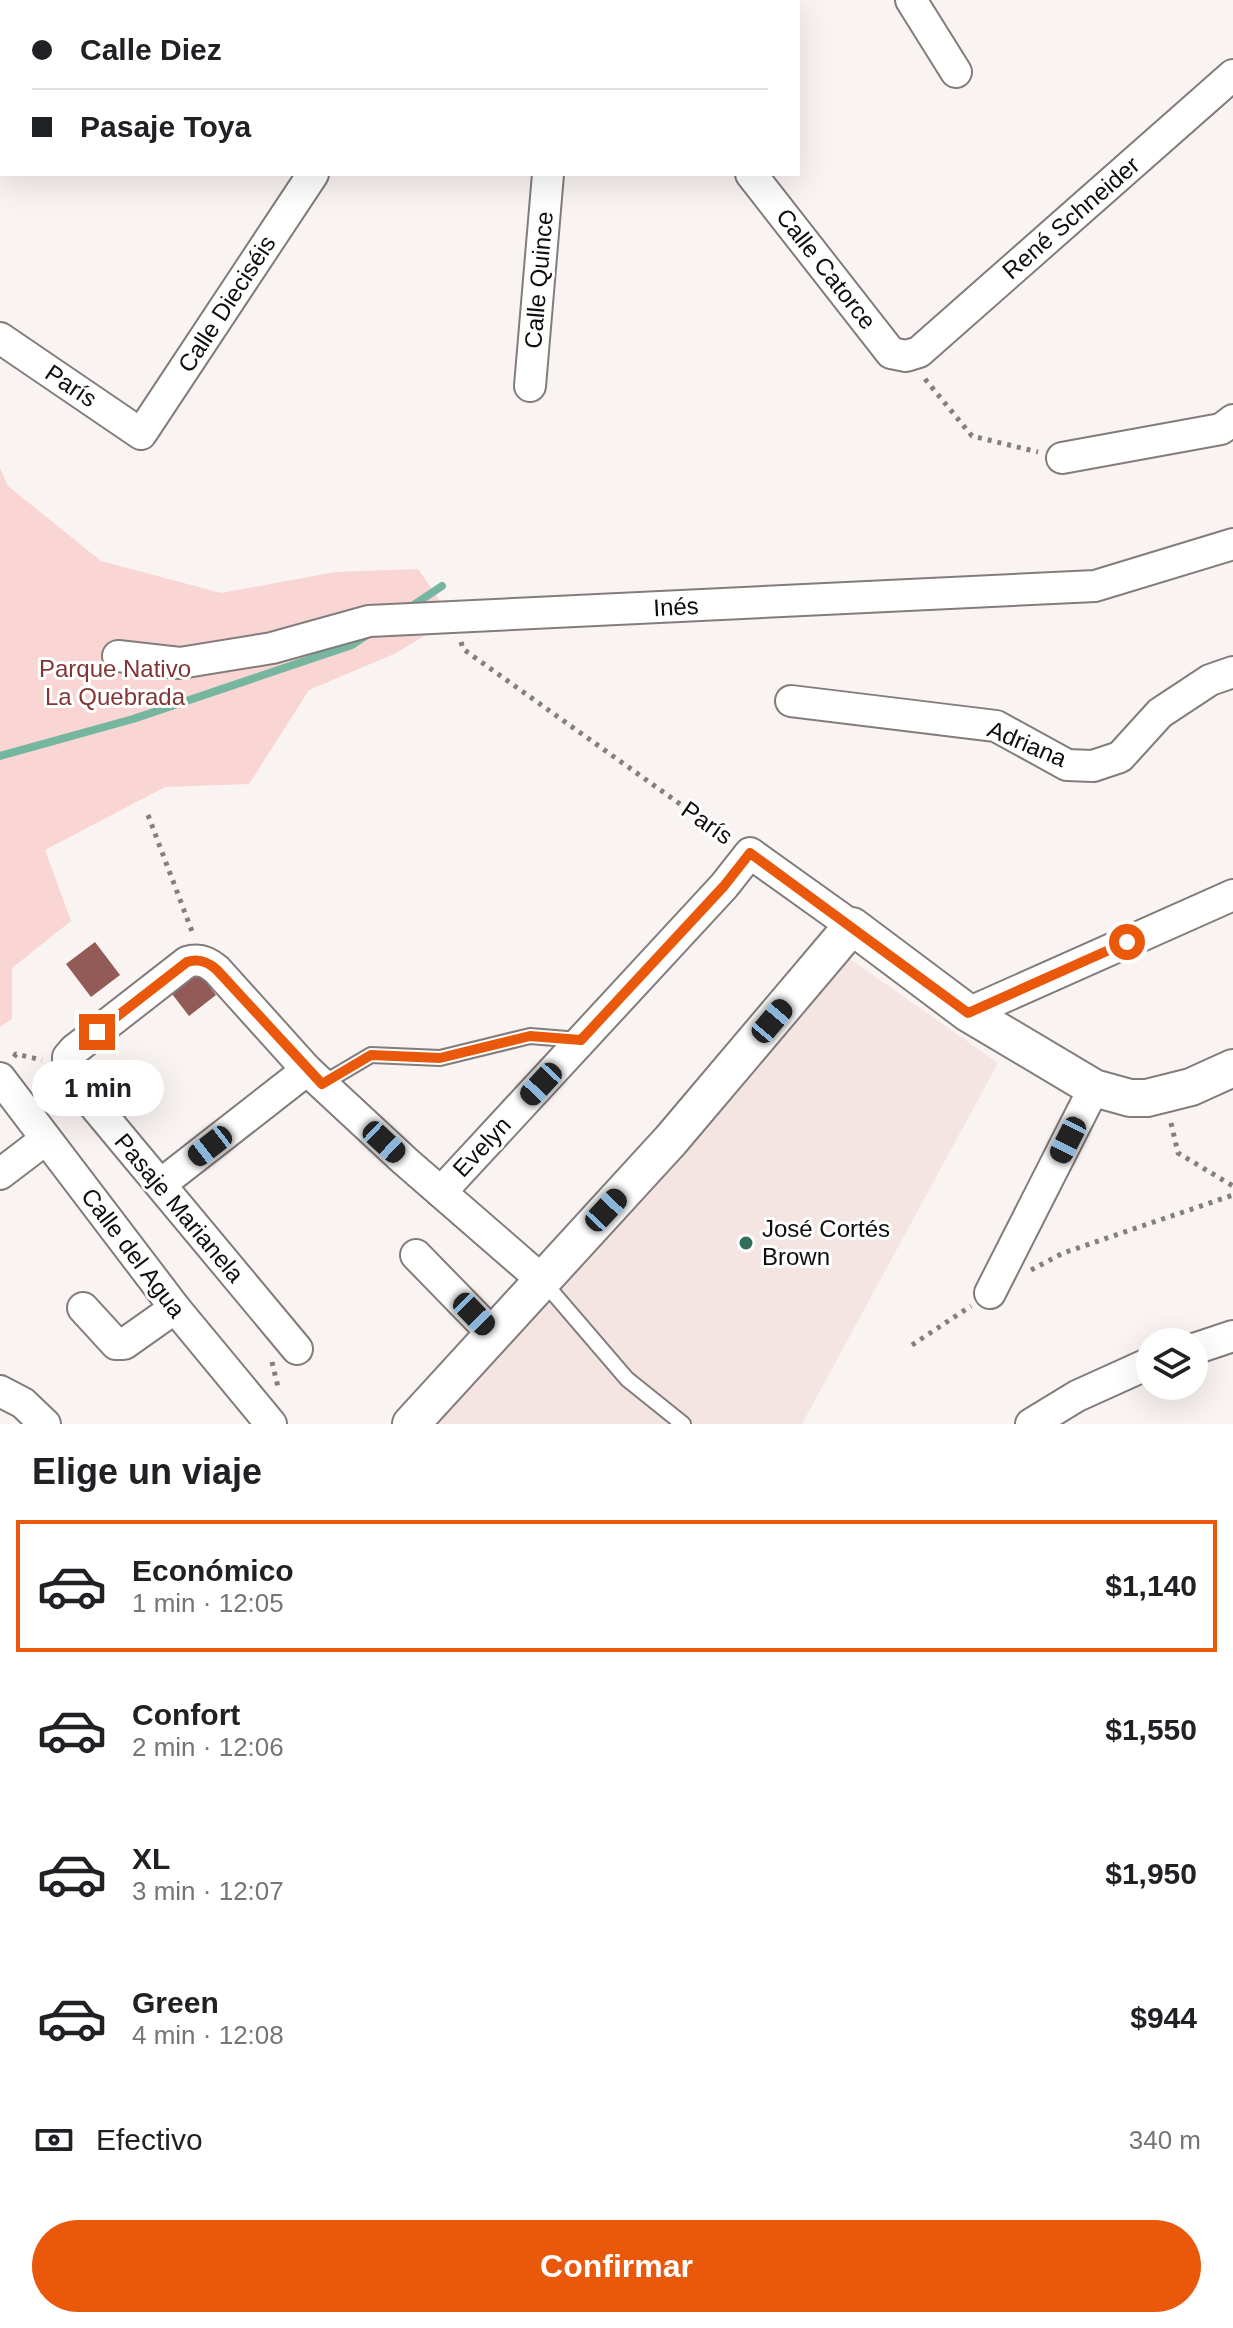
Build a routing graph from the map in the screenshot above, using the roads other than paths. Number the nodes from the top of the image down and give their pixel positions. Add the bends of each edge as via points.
1 (911, 0) edge
2 (956, 72) dead end
3 (1233, 75) edge
4 (312, 176) edge
5 (548, 176) edge
6 (753, 176) edge
7 (0, 338) edge
8 (906, 356) joint
9 (530, 386) dead end
10 (1233, 420) edge
11 (141, 434) joint
12 (1062, 458) road end
13 (1233, 544) edge
14 (118, 656) dead end
15 (1233, 672) edge
16 (791, 701) dead end
17 (750, 853) joint
18 (1233, 895) edge
19 (852, 926) junction
20 (968, 1013) junction
21 (581, 1040) junction
22 (1233, 1068) edge
23 (4, 1072) edge
24 (314, 1077) junction
25 (1094, 1088) junction
26 (46, 1139) junction
27 (0, 1174) edge
28 (161, 1184) junction
29 (441, 1192) junction
30 (416, 1255) dead end
31 (542, 1280) junction
32 (990, 1293) road end
33 (83, 1308) dead end
34 (175, 1308) junction
35 (493, 1334) junction
36 (1233, 1336) edge
37 (1208, 1344) edge
38 (297, 1349) dead end
39 (1136, 1369) edge
40 (0, 1391) edge
41 (267, 1420) edge
42 (45, 1424) edge
43 (411, 1424) edge
44 (683, 1424) edge
45 (1031, 1424) edge

1 - 2 street
3 - 8 street, René Schneider via 919,352
4 - 11 street, Calle Dieciséis
5 - 9 street, Calle Quince
6 - 8 street, Calle Catorce via 891,353
7 - 11 street, París
10 - 12 street via 1221,429
13 - 14 street, Inés via 1095,586 369,621 272,648 180,663
15 - 16 street, Adriana via 1210,680 1160,713 1120,757 1093,766 1067,765 996,726
17 - 19 street, París
17 - 21 street, Evelyn
18 - 20 street
19 - 20 street, París
19 - 31 street via 671,1140
20 - 25 street, París
21 - 24 lane via 530,1036 440,1058 371,1055
21 - 29 street, Evelyn
22 - 25 street, París via 1165,1094 1130,1098
23 - 26 street, Calle del Agua
24 - 28 street
24 - 28 street, Pasaje Marianela via 217,970 203,961 187,962 74,1050 66,1065 73,1082
24 - 29 street
25 - 32 street
26 - 27 street
26 - 34 street, Calle del Agua
28 - 38 street, Pasaje Marianela
29 - 31 street
30 - 35 street
31 - 35 street
31 - 44 lane via 627,1379
33 - 34 street via 116,1344 124,1344
34 - 41 street, Calle del Agua
35 - 43 street
36 - 37 street
39 - 45 street
40 - 42 street

